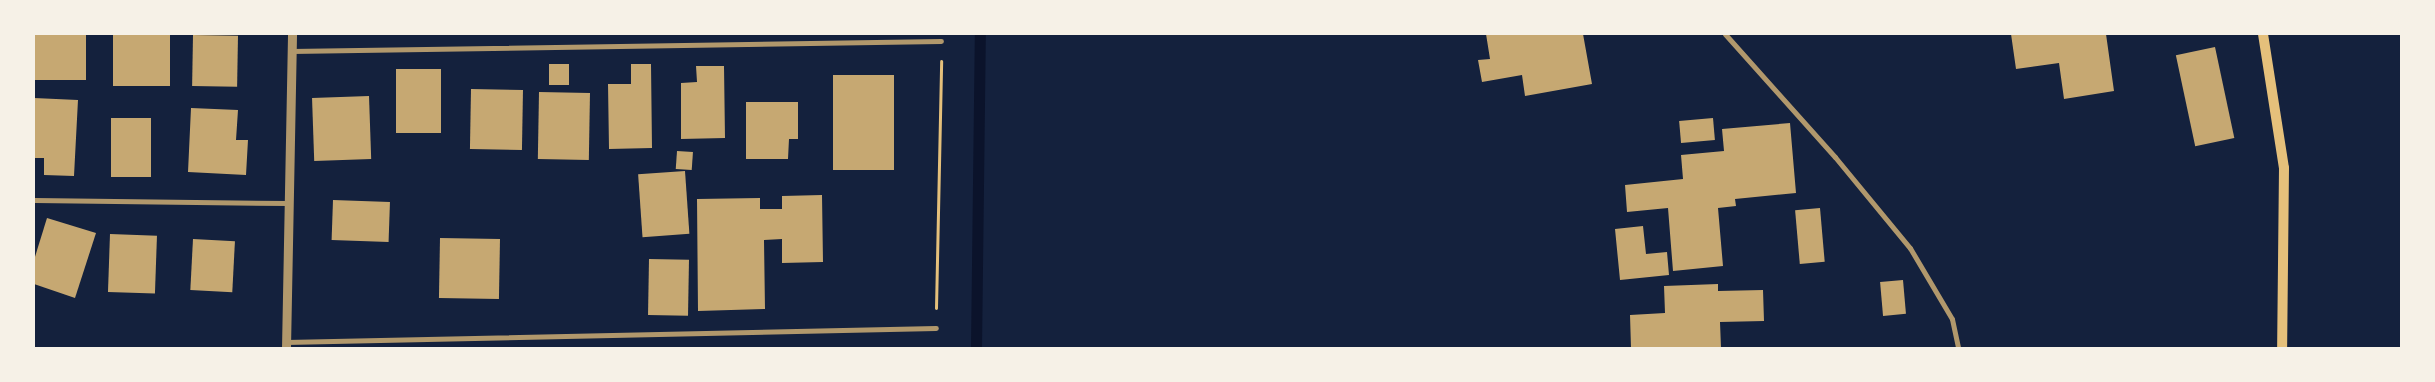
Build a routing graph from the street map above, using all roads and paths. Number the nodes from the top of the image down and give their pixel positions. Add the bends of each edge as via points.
1 (292, 34) edge
2 (1725, 34) edge
3 (2263, 34) edge
4 (941, 41) joint
5 (291, 52) junction
6 (34, 200) edge
7 (288, 203) junction
8 (936, 328) joint
9 (286, 345) edge
10 (1958, 348) edge
11 (2282, 348) edge

1 - 5 street
2 - 10 street via 1910,248 1952,319
3 - 11 main road via 2284,168
4 - 5 street
4 - 8 path
5 - 7 street
6 - 7 street
7 - 9 street
8 - 9 street

